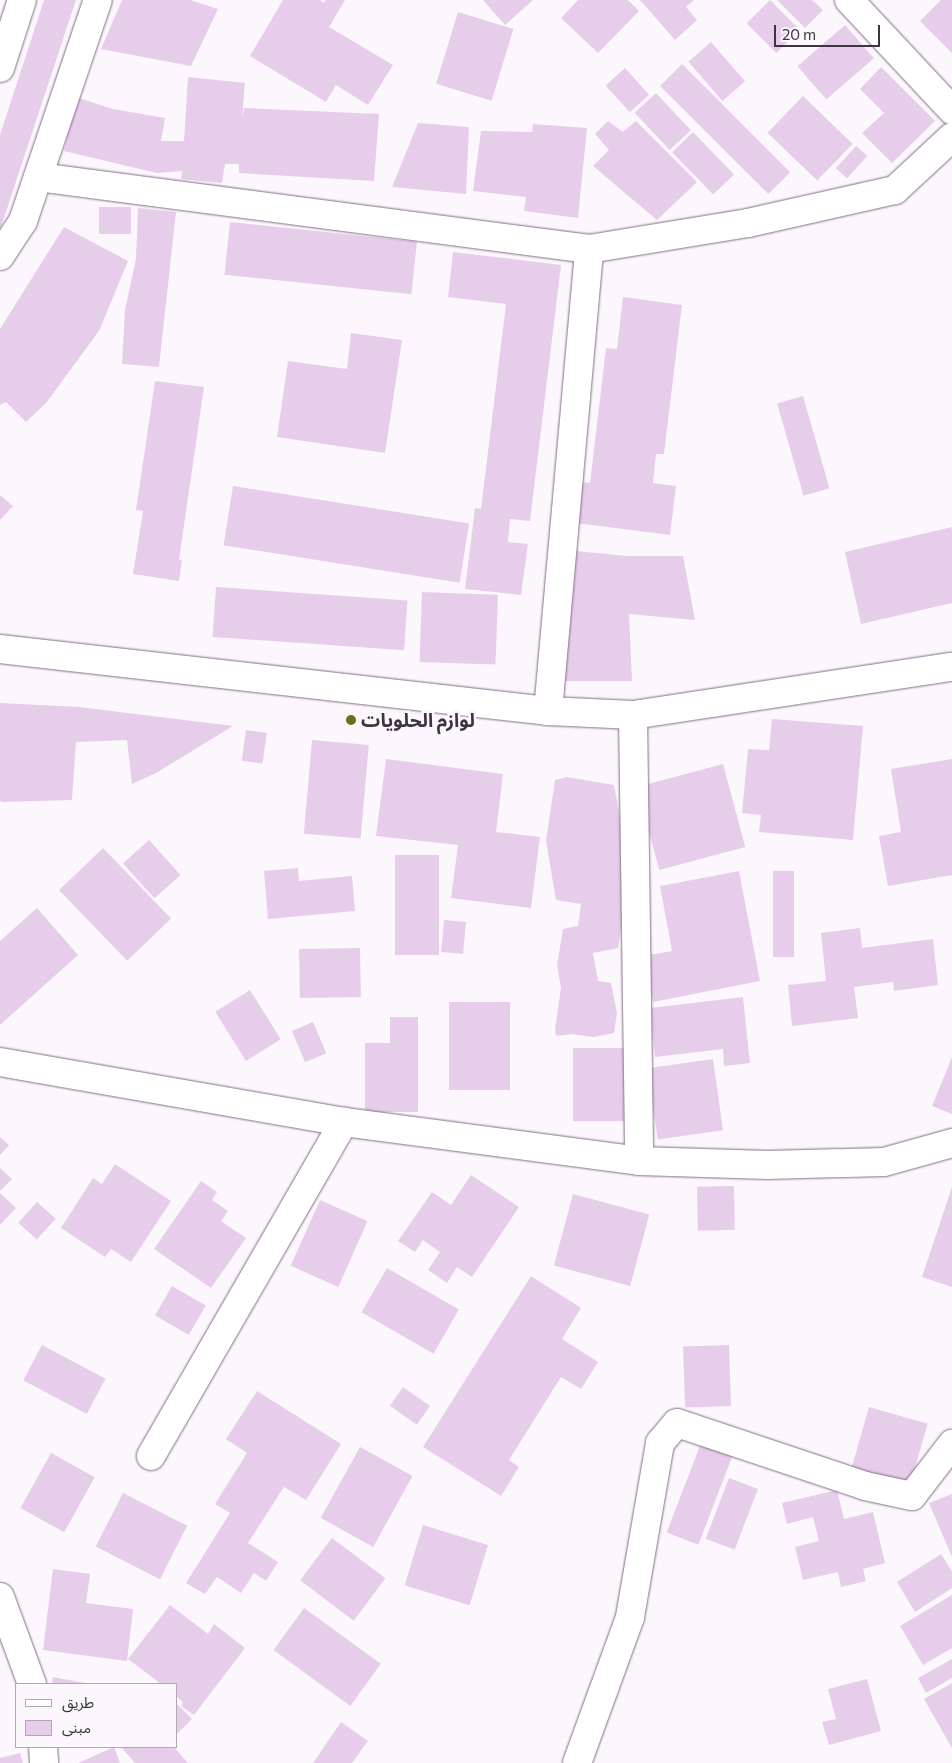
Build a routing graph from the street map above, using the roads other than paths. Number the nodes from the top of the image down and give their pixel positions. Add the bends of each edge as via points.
1 (98, 0) edge
2 (850, 0) edge
3 (13, 8) edge
4 (0, 68) edge
5 (952, 110) edge
6 (952, 137) edge
7 (38, 177) junction
8 (589, 249) junction
9 (0, 256) edge
10 (0, 650) edge
11 (952, 667) edge
12 (548, 711) junction
13 (633, 715) junction
14 (0, 1062) edge
15 (344, 1122) junction
16 (952, 1143) edge
17 (638, 1161) junction
18 (952, 1444) edge
19 (150, 1456) dead end
20 (0, 1597) edge
21 (32, 1683) edge
22 (43, 1748) edge
23 (44, 1763) edge
24 (577, 1763) edge

1 - 7 street
2 - 5 street
3 - 4 street
6 - 8 street via 895,190 748,223
7 - 8 street
7 - 9 street via 23,221
8 - 12 street
10 - 12 street
11 - 13 street
12 - 13 street
13 - 17 street
14 - 15 street
15 - 17 street
15 - 19 street
16 - 17 street via 884,1162 768,1165
18 - 24 street via 912,1496 865,1486 677,1423 660,1443 630,1617
20 - 21 street
22 - 23 street

